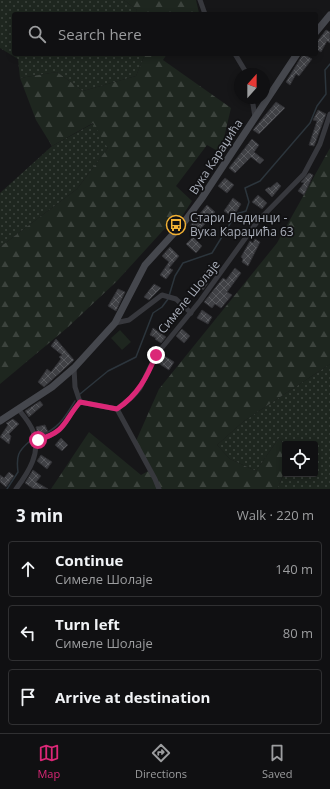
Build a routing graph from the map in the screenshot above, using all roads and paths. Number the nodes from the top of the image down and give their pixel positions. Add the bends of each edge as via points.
1 (200, 0) edge
2 (204, 12) edge
3 (330, 15) edge
4 (318, 30) edge
5 (237, 56) edge
6 (296, 56) edge
7 (244, 68) edge
8 (253, 104) edge
9 (330, 114) edge
10 (255, 117) junction
11 (191, 313) junction
12 (115, 323) junction
13 (74, 368) junction
14 (80, 402) junction
15 (117, 409) junction
16 (19, 410) junction
17 (0, 421) edge
18 (36, 441) junction
19 (16, 489) edge
20 (159, 489) edge

1 - 2 street
3 - 4 street
5 - 7 street
6 - 10 street, Вука Караџића
8 - 10 street
9 - 11 street, Симеле Шолаје via 320,144 304,174 257,222
10 - 12 street, Вука Караџића via 194,210 145,265
11 - 12 street via 169,296 157,298 128,320
11 - 15 street, Симеле Шолаје via 156,355 140,388
12 - 13 street, Вука Караџића
13 - 14 street via 75,387
13 - 16 street, Вука Караџића
14 - 15 street
14 - 18 street via 63,428 50,437
15 - 20 street
16 - 17 street, Вука Караџића
16 - 18 street via 33,430
18 - 19 street via 31,466

